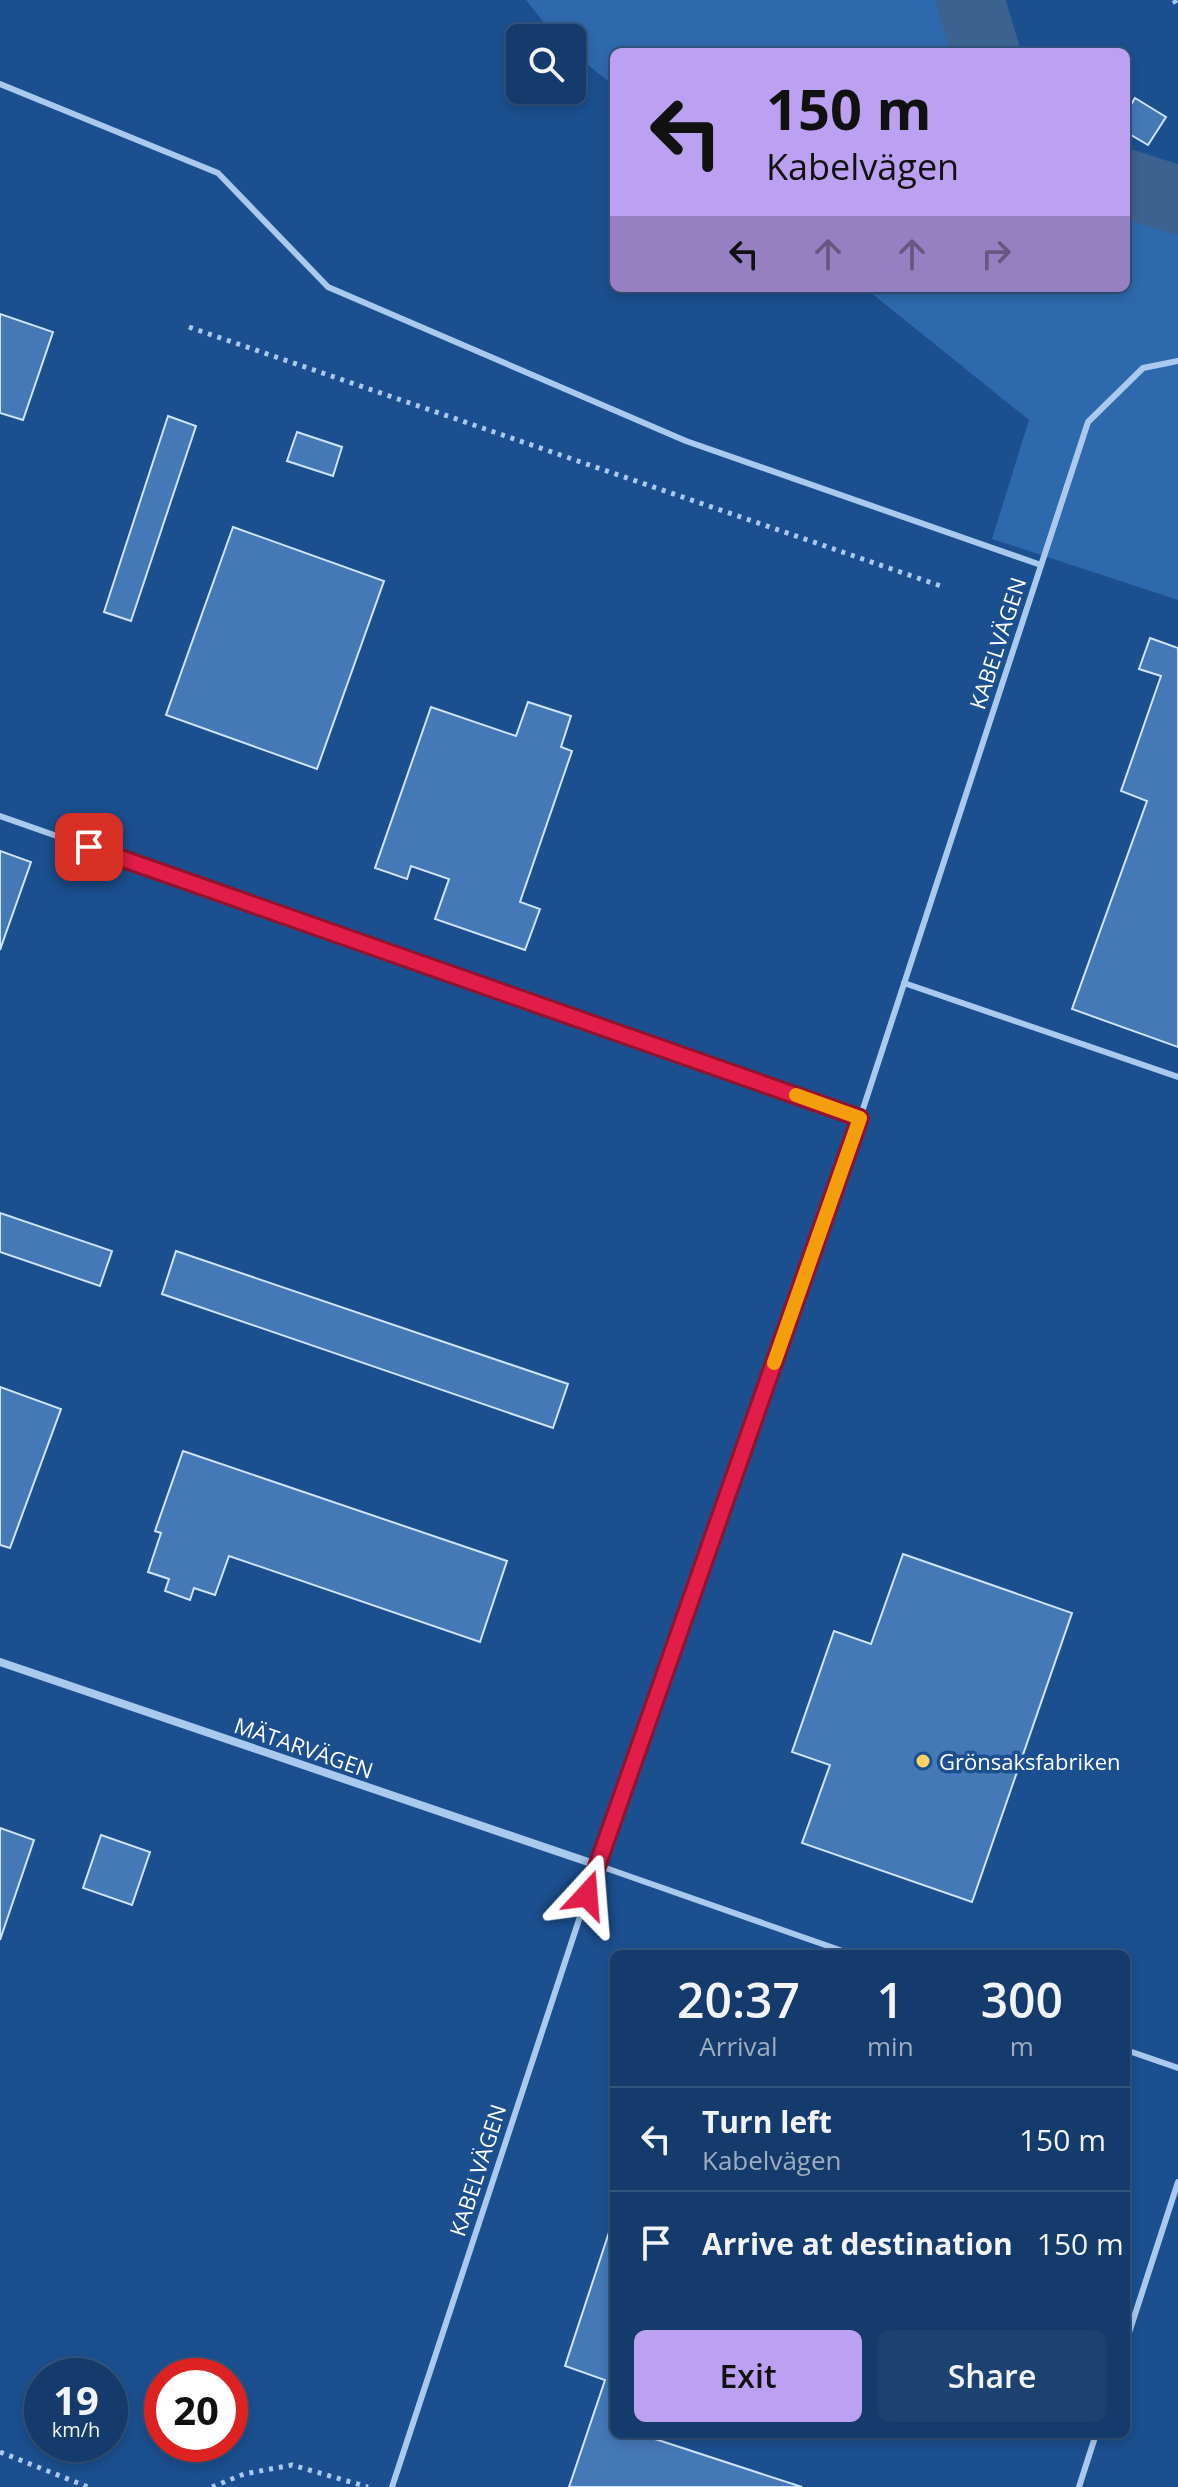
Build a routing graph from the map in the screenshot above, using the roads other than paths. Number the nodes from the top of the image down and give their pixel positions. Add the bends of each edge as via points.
1 (0, 84) edge
2 (1178, 361) edge
3 (1041, 565) junction
4 (0, 816) edge
5 (904, 983) junction
6 (1178, 1077) edge
7 (860, 1118) junction
8 (0, 1662) edge
9 (597, 1865) junction
10 (840, 1950) edge
11 (1130, 2051) edge
12 (1178, 2068) edge
13 (1178, 2182) edge
14 (1130, 2330) edge
15 (1095, 2438) edge
16 (392, 2487) edge
17 (1079, 2487) edge

1 - 3 lane via 218,173 328,287 686,441
2 - 3 lane, KABELVÄGEN via 1143,368 1088,422
3 - 5 lane, KABELVÄGEN
4 - 7 lane
5 - 6 lane
5 - 7 lane, KABELVÄGEN
7 - 9 lane, KABELVÄGEN
8 - 9 street, MÄTARVÄGEN
9 - 10 lane
9 - 16 lane, KABELVÄGEN
11 - 12 lane
13 - 14 lane
15 - 17 lane

